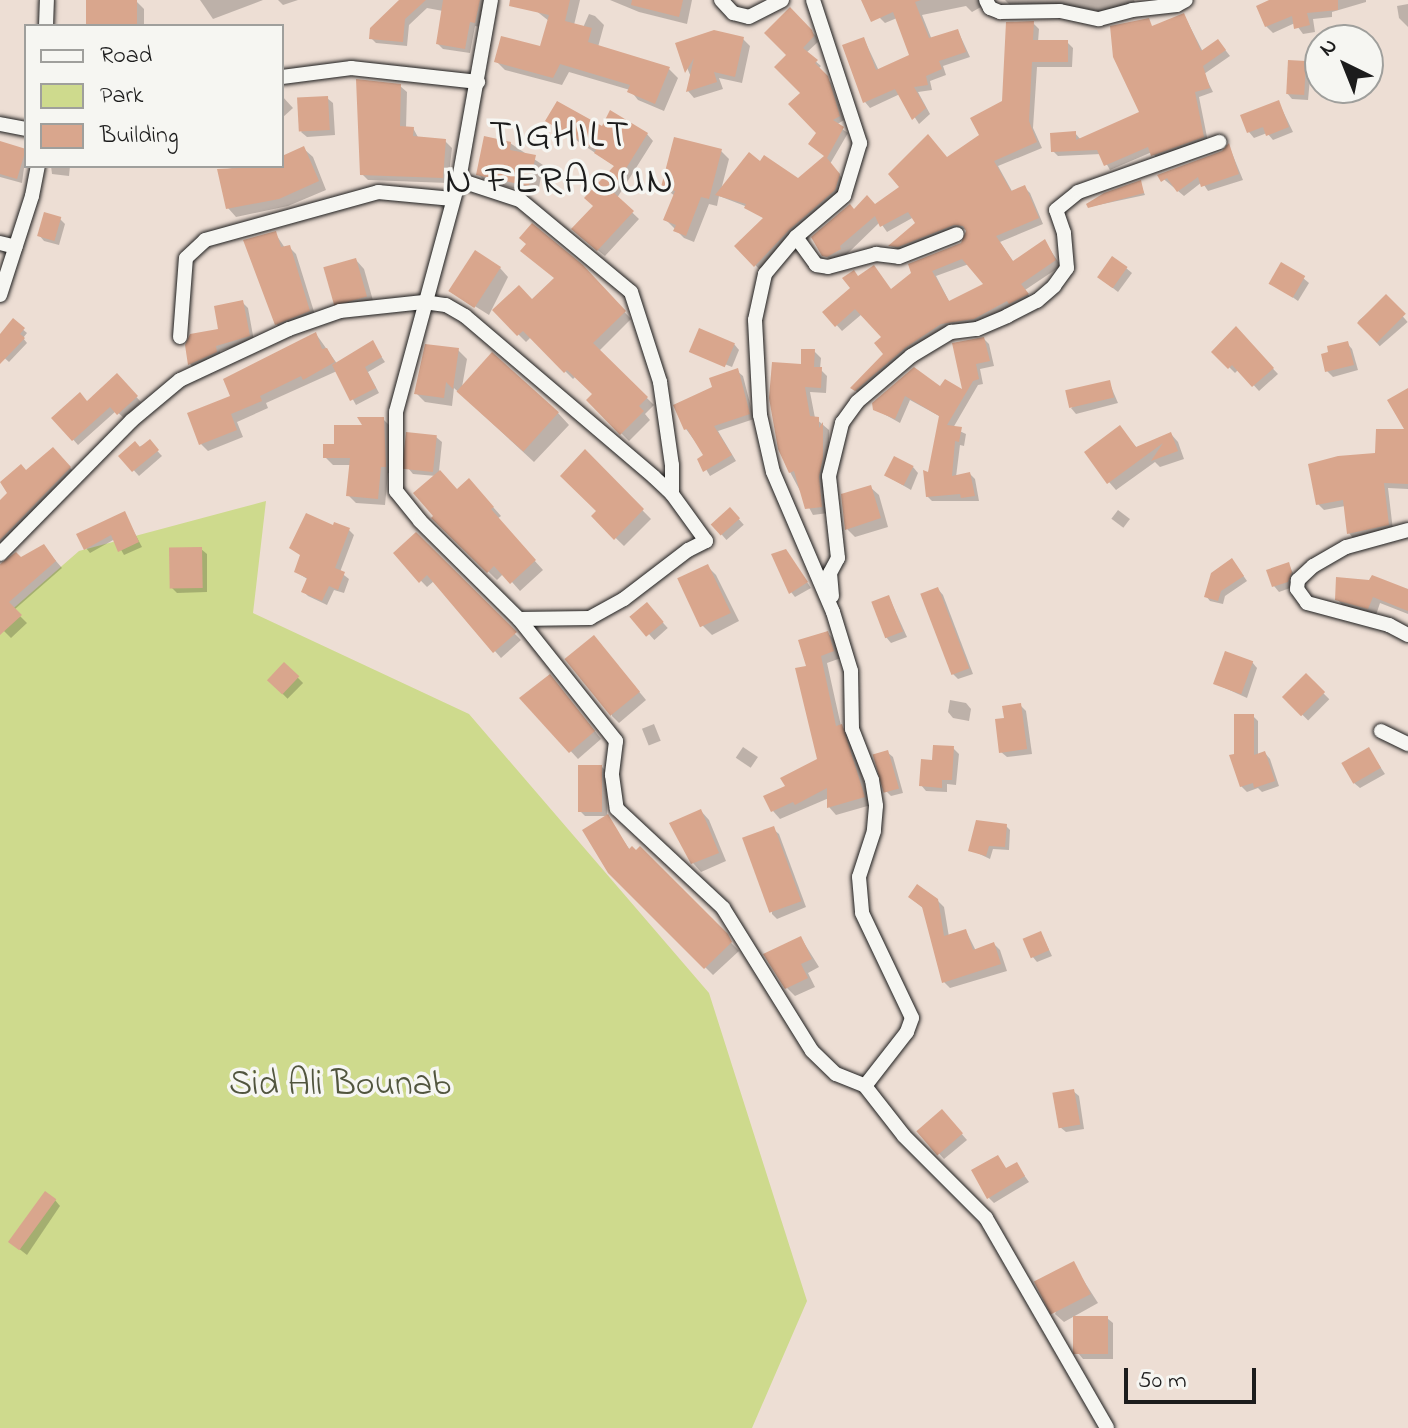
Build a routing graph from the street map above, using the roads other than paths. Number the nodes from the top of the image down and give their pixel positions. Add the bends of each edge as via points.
1 (47, 0) edge
2 (491, 0) edge
3 (721, 0) edge
4 (782, 0) edge
5 (813, 0) edge
6 (986, 0) edge
7 (1186, 0) edge
8 (46, 24) edge
9 (284, 77) edge
10 (478, 82) junction
11 (0, 124) edge
12 (24, 129) edge
13 (1219, 142) dead end
14 (37, 168) edge
15 (459, 180) junction
16 (453, 199) junction
17 (957, 234) dead end
18 (796, 237) junction
19 (0, 243) edge
20 (16, 247) junction
21 (0, 295) edge
22 (424, 302) junction
23 (180, 337) dead end
24 (672, 494) junction
25 (1408, 530) edge
26 (0, 554) edge
27 (833, 612) junction
28 (519, 619) junction
29 (1408, 635) edge
30 (1381, 731) dead end
31 (1408, 744) edge
32 (865, 1086) junction
33 (1107, 1428) edge

1 - 8 street
2 - 10 street
3 - 4 street via 733,13 749,17
5 - 18 street via 860,143 844,196
6 - 7 street via 1000,12 1060,11 1099,19
9 - 10 street via 351,68
10 - 15 street
11 - 12 street
13 - 27 street via 1078,192 1056,210 1067,268 1054,286 1007,316 977,329 951,332 911,356 857,402 842,423 829,476 838,558 830,573
14 - 20 street
15 - 16 street
15 - 24 street via 520,200 631,292 660,382
16 - 22 street
16 - 23 street via 378,192 205,240 186,258
17 - 18 street via 899,257 876,254 828,267 816,265
18 - 27 street via 765,274 755,320 760,415 773,472
19 - 20 street
20 - 21 street
22 - 24 street via 446,305 465,316
22 - 26 street via 340,311 180,380 131,421
22 - 28 street via 396,412 396,491
24 - 28 street via 706,541 590,618
25 - 29 street via 1346,547 1313,566 1298,580 1297,589 1307,603
27 - 32 street via 851,671 852,729 876,806 859,877 862,913 912,1018
28 - 32 street via 616,741 612,775 617,809 723,908 812,1051 836,1074
30 - 31 street
32 - 33 street via 904,1136 986,1218

